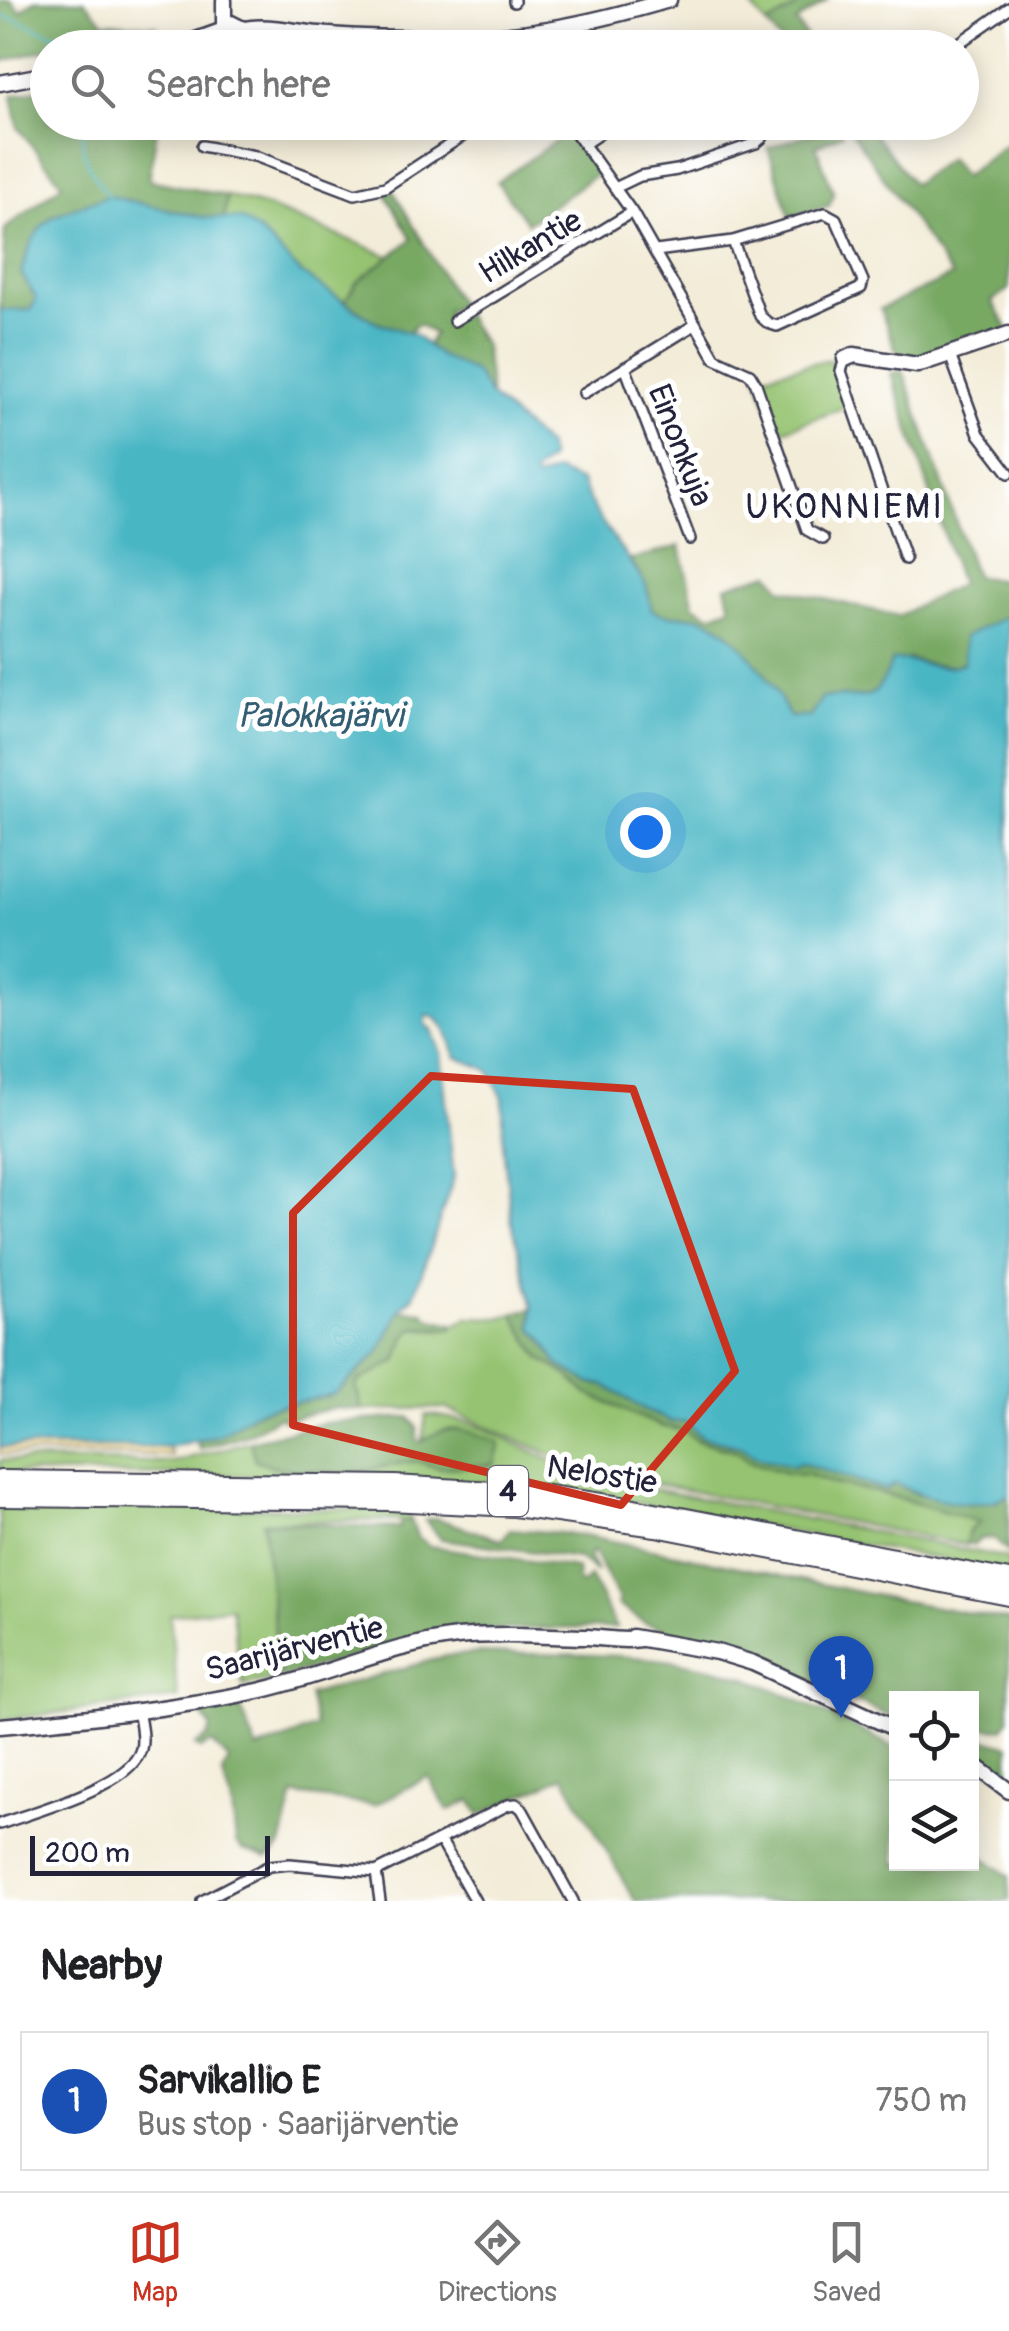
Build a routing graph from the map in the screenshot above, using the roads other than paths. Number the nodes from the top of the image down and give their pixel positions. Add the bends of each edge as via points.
1 (224, 0) edge
2 (232, 0) edge
3 (669, 0) edge
4 (1009, 8) edge
5 (231, 30) edge
6 (232, 30) edge
7 (250, 30) edge
8 (282, 30) edge
9 (564, 30) edge
10 (978, 30) edge
11 (30, 77) edge
12 (0, 83) edge
13 (457, 140) edge
14 (581, 140) edge
15 (590, 140) edge
16 (761, 140) edge
17 (584, 144) junction
18 (202, 146) dead end
19 (615, 188) junction
20 (632, 212) junction
21 (733, 240) junction
22 (656, 251) junction
23 (454, 321) dead end
24 (696, 324) junction
25 (1009, 334) edge
26 (950, 355) junction
27 (846, 359) joint
28 (626, 367) junction
29 (584, 392) dead end
30 (1009, 472) edge
31 (823, 539) dead end
32 (690, 540) dead end
33 (905, 559) dead end
34 (0, 1480) edge
35 (0, 1496) edge
36 (1009, 1580) edge
37 (1009, 1596) edge
38 (138, 1710) junction
39 (0, 1726) edge
40 (889, 1727) edge
41 (979, 1770) edge
42 (1009, 1790) edge
43 (0, 1824) edge
44 (441, 1841) junction
45 (376, 1872) junction
46 (202, 1901) edge
47 (380, 1901) edge
48 (475, 1901) edge
49 (573, 1901) edge

1 - 5 main road
2 - 6 main road
3 - 9 main road
4 - 10 street
7 - 8 main road
11 - 12 main road
13 - 18 street via 367,194
14 - 17 street
15 - 17 street
16 - 19 street
17 - 19 street
19 - 20 street
20 - 22 street
20 - 23 street, Hilkantie
21 - 21 street via 831,215 861,288 778,326 768,323
21 - 22 street
22 - 24 street
24 - 28 street
24 - 31 street via 715,358 750,374 756,384 807,530
25 - 26 main road
26 - 27 main road via 917,364
26 - 30 street via 978,434
27 - 33 street via 841,370
28 - 29 street
28 - 32 street, Einonkuja
34 - 36 highway, Nelostie / 4 via 428,1486 541,1494
35 - 37 highway, Nelostie / 4 via 516,1507 656,1527
38 - 39 main road, Saarijärventie
38 - 40 main road, Saarijärventie via 257,1691 447,1639 490,1635 640,1639 717,1652
38 - 43 street via 142,1746 128,1768 66,1803
41 - 42 main road
44 - 45 street
44 - 48 street
44 - 49 street via 516,1804
45 - 46 street via 269,1866
45 - 47 street

